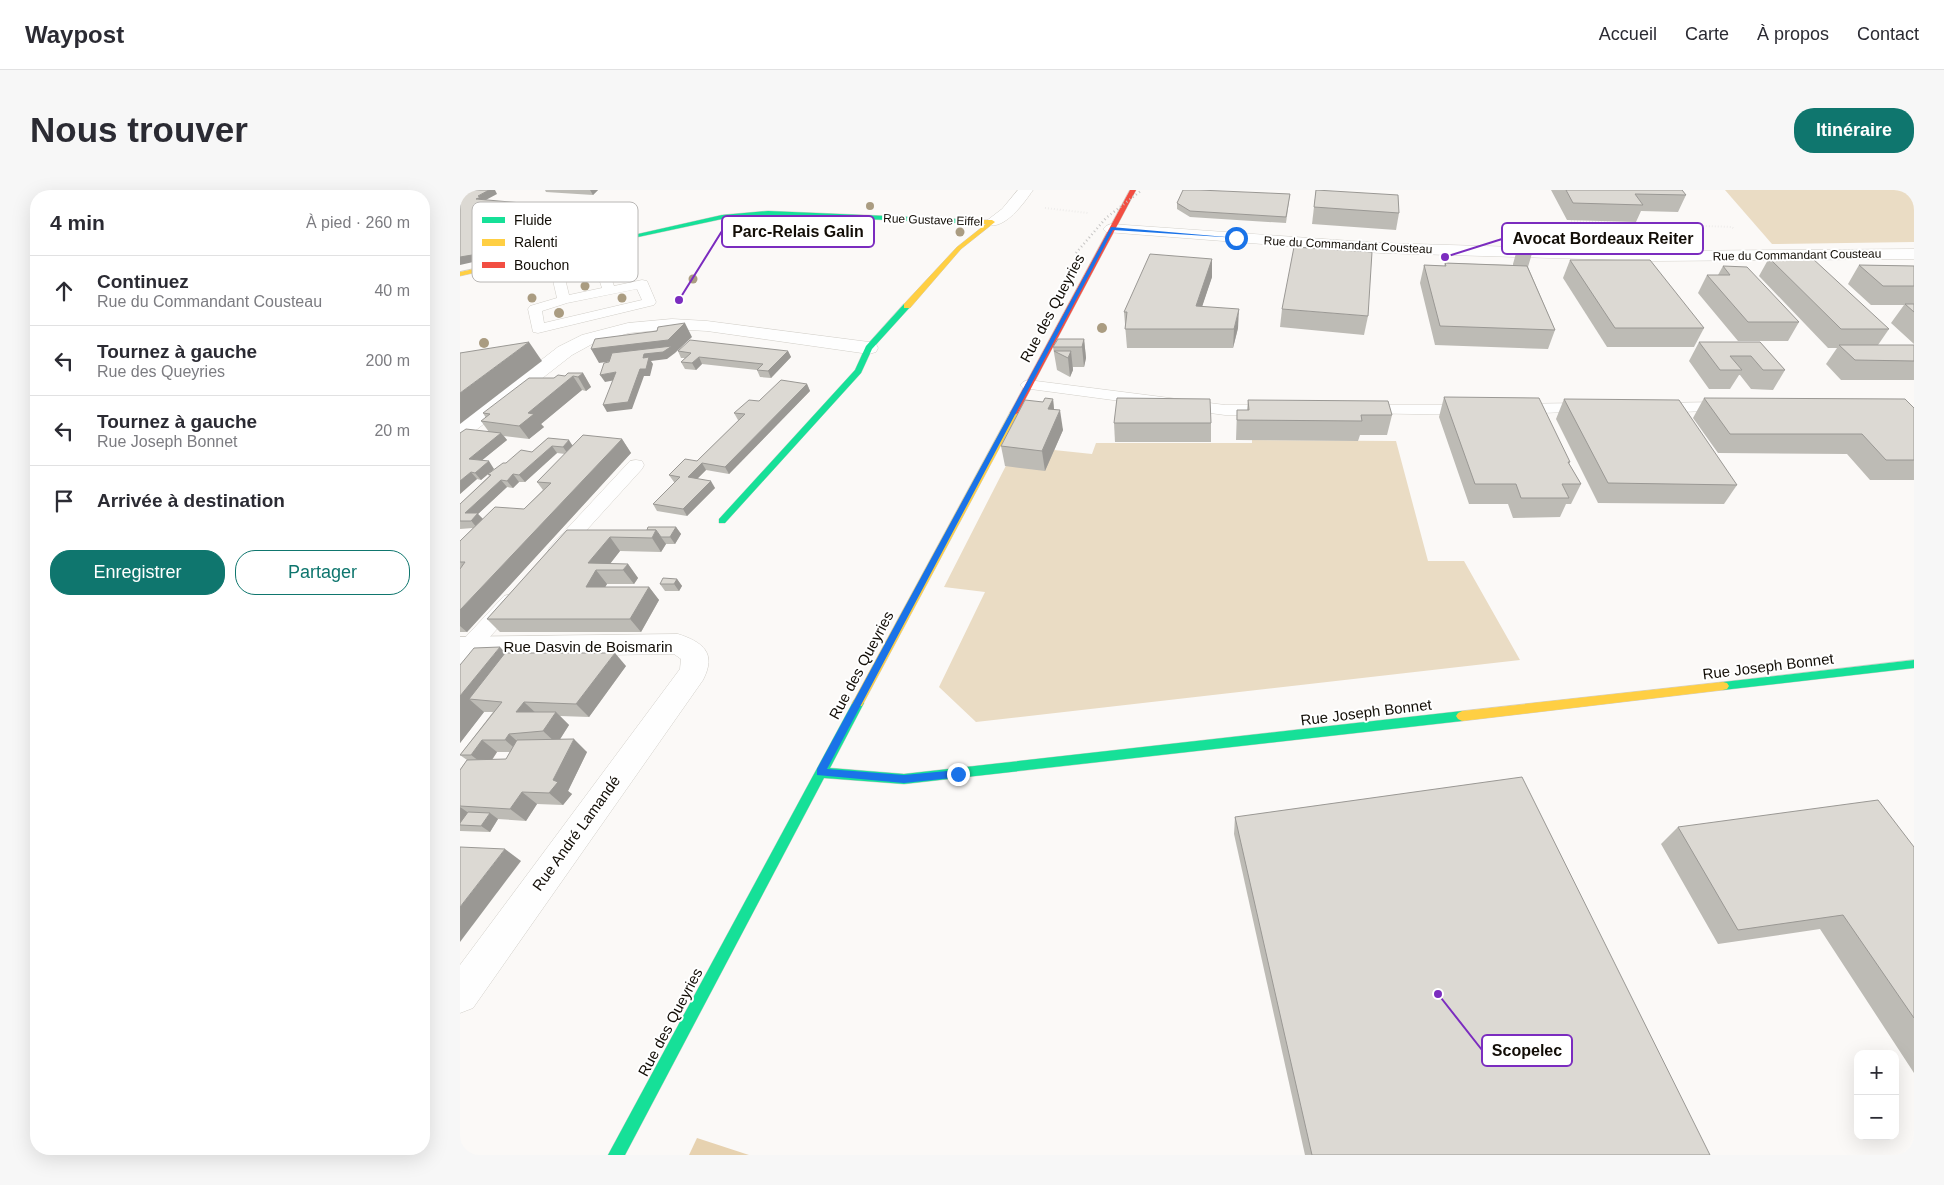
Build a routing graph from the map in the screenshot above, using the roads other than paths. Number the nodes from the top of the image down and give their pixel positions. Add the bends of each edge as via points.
1 (1026, 190) edge
2 (1133, 190) edge
3 (992, 222) junction
4 (1115, 223) junction
5 (638, 235) edge
6 (1914, 254) edge
7 (560, 282) edge
8 (606, 282) edge
9 (608, 290) junction
10 (564, 300) junction
11 (869, 348) junction
12 (1028, 385) junction
13 (1746, 407) edge
14 (1607, 408) edge
15 (1647, 408) edge
16 (1283, 410) edge
17 (1351, 410) edge
18 (460, 433) edge
19 (636, 466) dead end
20 (722, 521) dead end
21 (544, 565) edge
22 (524, 586) edge
23 (463, 650) edge
24 (1914, 664) edge
25 (693, 672) joint
26 (820, 772) junction
27 (460, 995) edge
28 (616, 1155) edge

1 - 3 street, Rue Gustave Eiffel
2 - 4 street, Rue des Queyries
3 - 5 street, Rue Gustave Eiffel via 768,213 722,217
3 - 11 street, Rue Gustave Eiffel via 959,248
4 - 6 street, Rue du Commandant Cousteau via 1380,248 1654,256
4 - 12 street, Rue des Queyries
7 - 10 lane
8 - 9 lane
9 - 10 lane
9 - 10 lane via 642,284 649,302 538,329 535,310
11 - 18 street via 707,326 672,324 628,328 574,345
11 - 20 street, Rue Gustave Eiffel via 858,371
12 - 16 lane via 1225,410
12 - 26 street, Rue des Queyries
13 - 15 lane
14 - 17 lane
19 - 21 lane
22 - 23 lane
23 - 25 street, Rue Dasvin de Boismarin via 678,644 695,654
24 - 26 street, Rue Joseph Bonnet via 958,774 904,779
25 - 27 street, Rue André Lamandé
26 - 28 street, Rue des Queyries

